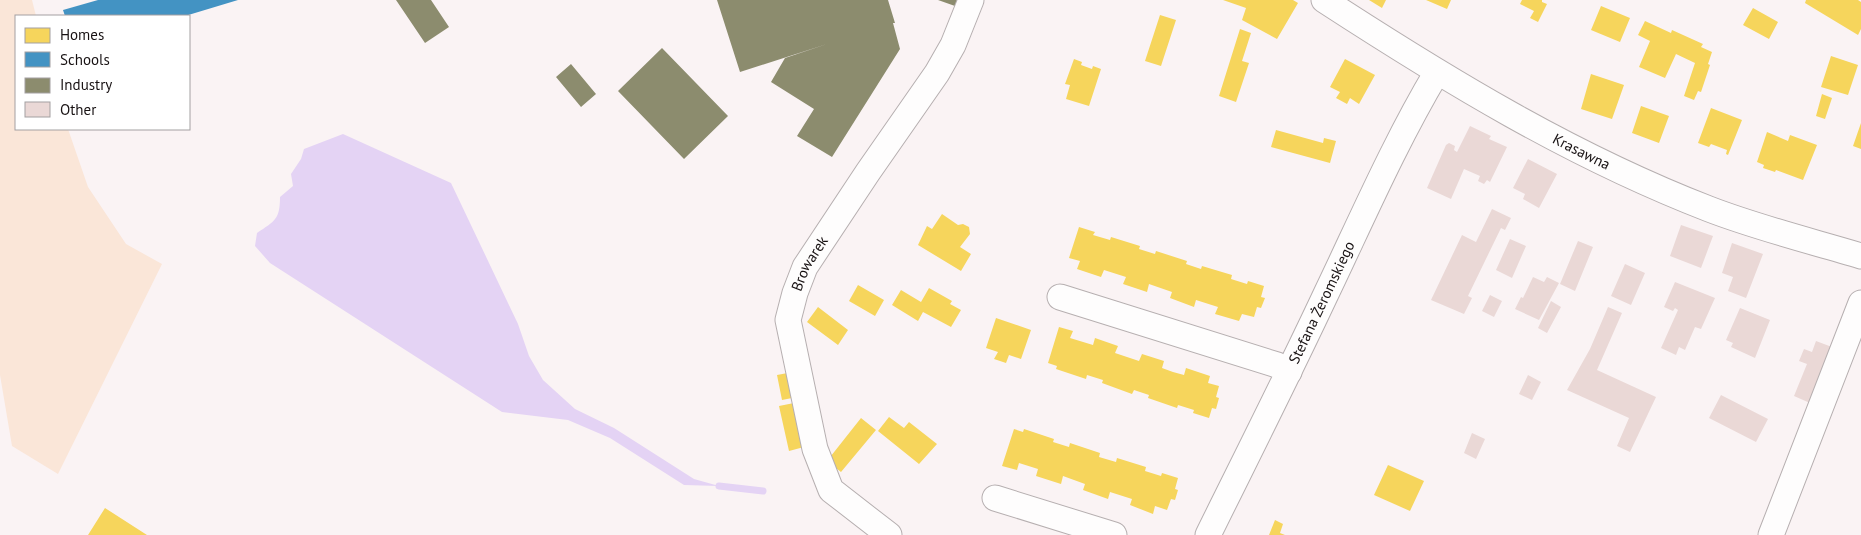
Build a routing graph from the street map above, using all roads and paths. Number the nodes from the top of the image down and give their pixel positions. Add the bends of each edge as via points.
1 (971, 0) edge
2 (1324, 0) edge
3 (1437, 72) junction
4 (1861, 256) edge
5 (1060, 297) dead end
6 (1861, 303) edge
7 (1290, 372) junction
8 (995, 498) dead end
9 (889, 535) edge
10 (1114, 535) edge
11 (1208, 535) edge
12 (1771, 535) edge

1 - 9 street, Browarek via 953,45 936,73 805,267 788,320 815,449 832,490
2 - 3 street, Krasawna
3 - 4 street, Krasawna via 1506,113 1622,172 1710,210
3 - 7 street, Stefana Żeromskiego via 1389,161
5 - 7 street via 1277,365
6 - 12 street
7 - 11 street, Stefana Żeromskiego
8 - 10 street

